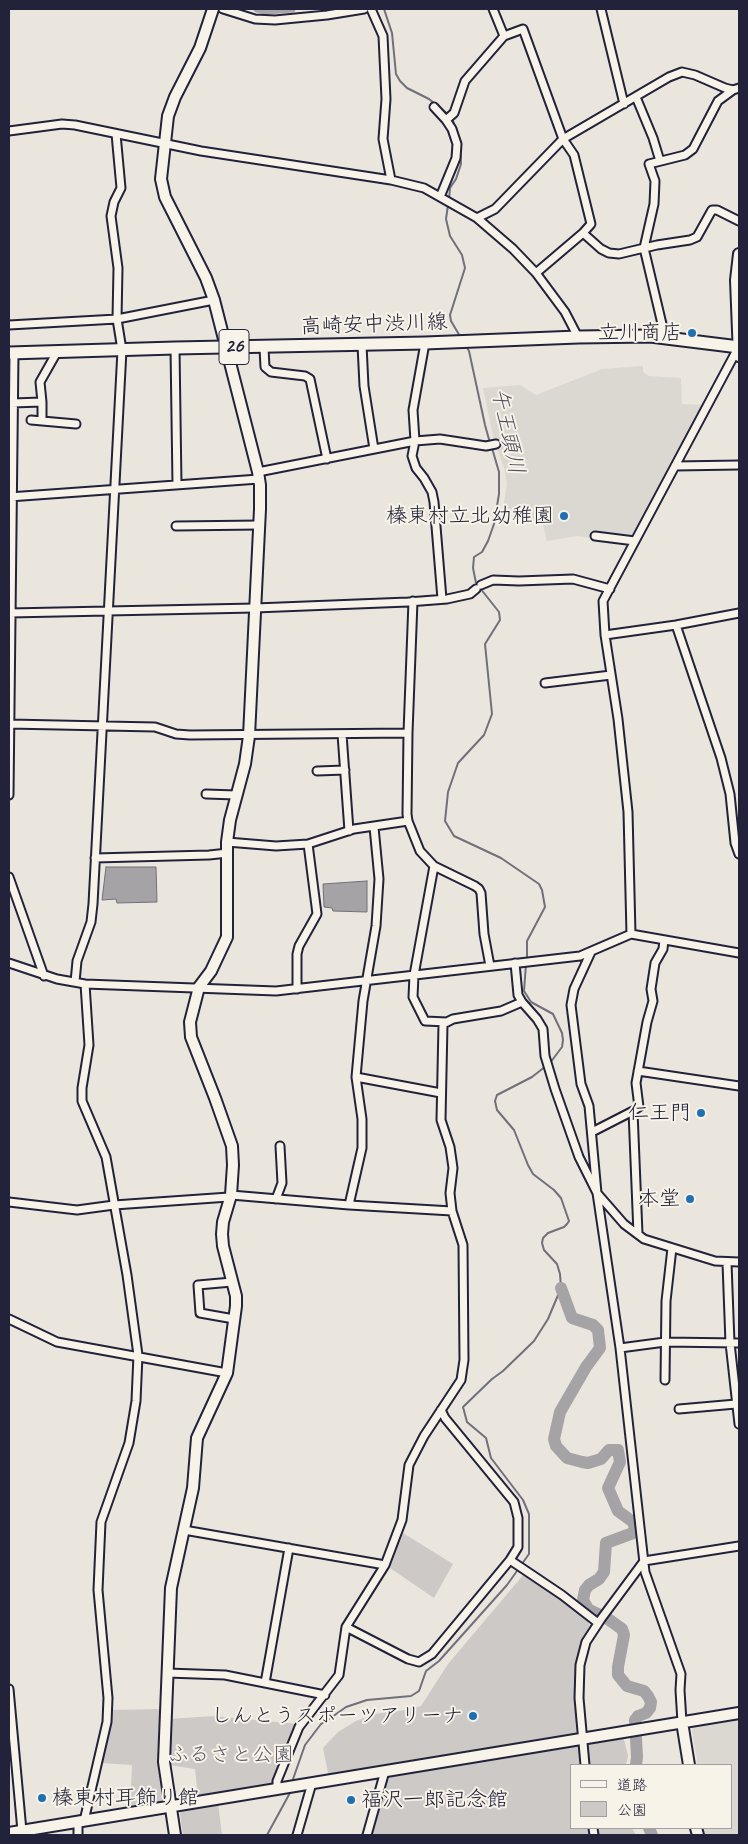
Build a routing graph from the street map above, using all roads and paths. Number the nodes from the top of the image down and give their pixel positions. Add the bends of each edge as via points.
1 (213, 9) edge
2 (223, 9) edge
3 (364, 9) edge
4 (371, 9) edge
5 (493, 9) edge
6 (601, 9) edge
7 (504, 36) junction
8 (736, 89) edge
9 (636, 97) junction
10 (624, 104) junction
11 (434, 107) dead end
12 (446, 120) junction
13 (9, 132) edge
14 (116, 134) junction
15 (563, 139) junction
16 (164, 144) junction
17 (660, 161) junction
18 (391, 180) junction
19 (442, 198) junction
20 (477, 218) junction
21 (739, 221) edge
22 (583, 233) junction
23 (644, 248) junction
24 (739, 254) edge
25 (536, 273) junction
26 (214, 300) junction
27 (738, 314) edge
28 (117, 319) junction
29 (9, 325) edge
30 (578, 337) junction
31 (661, 337) junction
32 (425, 344) junction
33 (362, 345) junction
34 (225, 347) junction
35 (175, 348) junction
36 (264, 348) junction
37 (739, 348) edge
38 (122, 350) junction
39 (57, 352) junction
40 (11, 353) edge
41 (739, 356) edge
42 (42, 402) junction
43 (12, 403) junction
44 (31, 420) dead end
45 (42, 421) junction
46 (76, 424) dead end
47 (415, 441) junction
48 (496, 444) dead end
49 (374, 449) junction
50 (327, 459) junction
51 (739, 465) edge
52 (675, 466) junction
53 (258, 476) junction
54 (177, 485) junction
55 (115, 489) junction
56 (10, 497) edge
57 (259, 525) junction
58 (176, 526) dead end
59 (595, 536) dead end
60 (635, 541) junction
61 (610, 589) junction
62 (442, 599) junction
63 (413, 601) junction
64 (255, 608) junction
65 (109, 611) junction
66 (10, 613) edge
67 (739, 613) edge
68 (676, 624) junction
69 (605, 635) junction
70 (611, 675) junction
71 (545, 683) dead end
72 (9, 724) edge
73 (103, 726) junction
74 (408, 733) junction
75 (342, 734) junction
76 (249, 736) junction
77 (345, 770) junction
78 (317, 771) dead end
79 (206, 794) dead end
80 (9, 795) edge
81 (236, 795) junction
82 (408, 821) junction
83 (374, 827) junction
84 (349, 831) junction
85 (737, 842) edge
86 (308, 844) junction
87 (227, 848) junction
88 (739, 854) edge
89 (95, 858) junction
90 (434, 866) junction
91 (9, 877) edge
92 (631, 934) junction
93 (664, 940) junction
94 (591, 952) junction
95 (739, 953) edge
96 (9, 963) edge
97 (517, 963) junction
98 (490, 966) junction
99 (414, 975) junction
100 (44, 976) junction
101 (367, 981) junction
102 (75, 982) junction
103 (85, 984) junction
104 (199, 987) junction
105 (297, 989) junction
106 (522, 1002) junction
107 (448, 1022) junction
108 (638, 1071) junction
109 (356, 1077) junction
110 (739, 1086) edge
111 (441, 1093) junction
112 (633, 1111) junction
113 (592, 1132) junction
114 (280, 1146) dead end
115 (598, 1193) junction
116 (230, 1196) junction
117 (276, 1199) junction
118 (9, 1202) edge
119 (114, 1205) junction
120 (349, 1205) junction
121 (452, 1210) junction
122 (638, 1234) junction
123 (672, 1248) junction
124 (739, 1262) edge
125 (727, 1263) junction
126 (232, 1282) junction
127 (9, 1319) edge
128 (234, 1319) junction
129 (666, 1342) junction
130 (730, 1343) junction
131 (739, 1343) edge
132 (620, 1348) junction
133 (138, 1355) junction
134 (226, 1373) junction
135 (665, 1380) dead end
136 (737, 1394) edge
137 (736, 1404) junction
138 (679, 1409) dead end
139 (441, 1410) junction
140 (739, 1424) edge
141 (184, 1530) junction
142 (739, 1546) edge
143 (289, 1548) junction
144 (510, 1560) junction
145 (644, 1561) junction
146 (385, 1565) junction
147 (601, 1618) junction
148 (346, 1627) junction
149 (167, 1673) junction
150 (265, 1682) junction
151 (9, 1689) edge
152 (325, 1694) junction
153 (739, 1713) edge
154 (682, 1722) junction
155 (582, 1738) junction
156 (585, 1764) edge
157 (689, 1764) edge
158 (385, 1771) junction
159 (312, 1782) junction
160 (285, 1787) junction
161 (170, 1806) junction
162 (81, 1822) junction
163 (22, 1831) junction
164 (9, 1833) edge
165 (78, 1835) edge
166 (176, 1835) edge
167 (297, 1835) edge
168 (367, 1835) edge

1 - 16 street via 196,57 168,116
2 - 3 street via 255,19 275,20
4 - 18 street via 383,36 386,99 383,139
5 - 7 street
6 - 10 street
7 - 12 street via 465,81 454,113
7 - 15 street via 523,29
8 - 9 street via 718,86 682,72 669,76
8 - 17 street via 718,101 693,148 685,155
9 - 10 street
9 - 17 street
10 - 15 street
11 - 12 street
12 - 19 street via 456,144 456,158
13 - 14 street via 62,124
14 - 16 street
14 - 28 street via 121,188 111,216 118,268
15 - 20 street via 495,209
15 - 22 street via 574,155 591,224
16 - 18 street
16 - 26 street via 161,179 164,198 206,278
17 - 23 street via 649,164 655,181 654,204
18 - 19 street via 424,188
19 - 20 street
20 - 25 street
21 - 23 street via 712,210 690,240
22 - 23 street via 608,254
22 - 25 street
23 - 31 street via 662,324
24 - 27 street via 736,280
25 - 30 street via 565,312
26 - 28 street
26 - 34 street
27 - 37 street
28 - 29 street
28 - 38 street
30 - 31 main road, 高崎安中渋川線 / 26
30 - 32 main road, 高崎安中渋川線 / 26
31 - 37 main road, 高崎安中渋川線 / 26
32 - 33 main road, 高崎安中渋川線 / 26
32 - 47 street via 413,410
33 - 36 main road, 高崎安中渋川線 / 26
33 - 49 street via 364,386
34 - 35 main road, 高崎安中渋川線 / 26
34 - 36 main road, 高崎安中渋川線 / 26
34 - 53 street
35 - 38 main road, 高崎安中渋川線 / 26
35 - 54 street
36 - 50 street via 265,367 271,372 310,379
37 - 41 street
37 - 52 street
38 - 39 main road, 高崎安中渋川線 / 26
38 - 55 street
39 - 40 main road, 高崎安中渋川線 / 26
39 - 42 street via 40,382
40 - 43 street
42 - 43 street
42 - 45 street
43 - 56 street
44 - 45 street
45 - 46 street
47 - 48 street
47 - 49 street
47 - 62 street via 412,456 432,492 434,502
49 - 50 street
50 - 53 street
51 - 52 street
52 - 60 street
53 - 54 street
53 - 57 street
54 - 55 street
55 - 56 street
55 - 65 street
56 - 66 street
57 - 58 street
57 - 64 street
59 - 60 street
60 - 61 street
61 - 62 street via 573,579 493,580 470,594
61 - 69 street via 603,601
62 - 63 street
63 - 64 street
63 - 74 street
64 - 65 street
64 - 76 street
65 - 66 street
65 - 73 street
66 - 72 street
67 - 68 street
68 - 69 street
68 - 85 street via 721,758
69 - 70 street
70 - 71 street
70 - 92 street via 628,812
72 - 73 street
72 - 80 street
73 - 76 street via 155,727 190,735
73 - 89 street
74 - 75 street
74 - 82 street
75 - 76 street
75 - 77 street
76 - 81 street
77 - 78 street
77 - 84 street
79 - 81 street
81 - 87 street
82 - 83 street
82 - 90 street via 420,852
83 - 84 street
83 - 101 street via 379,879 376,926
84 - 86 street
85 - 88 street
86 - 87 street
86 - 105 street via 317,914 299,946
87 - 89 street via 209,855
87 - 104 street via 227,938
89 - 102 street via 91,922 77,962
90 - 98 street via 479,889
90 - 99 street
91 - 100 street
92 - 93 street
92 - 94 street
93 - 95 street
93 - 108 street via 655,963 651,989 653,1001
94 - 97 street
94 - 113 street via 571,1005 581,1084 589,1106
96 - 100 street
97 - 98 street
97 - 106 street via 518,995
98 - 99 street
99 - 101 street
99 - 107 street via 413,997 426,1021
100 - 102 street
101 - 105 street
101 - 109 street
102 - 103 street
103 - 104 street
103 - 119 street via 89,1045 82,1101 106,1157
104 - 105 street
104 - 116 street via 190,1030 232,1146
106 - 107 street via 501,1011
106 - 115 street via 543,1029 549,1069 579,1158
107 - 111 street via 443,1024
108 - 110 street
108 - 112 street via 636,1083 640,1107
109 - 111 street
109 - 120 street via 362,1148
111 - 121 street via 441,1120 453,1168
112 - 113 street
112 - 122 street
113 - 115 street
114 - 117 street via 282,1182
115 - 122 street via 624,1224
115 - 132 street
116 - 117 street
116 - 119 street
116 - 126 street via 222,1234
117 - 120 street
118 - 119 street via 76,1210
119 - 133 street
120 - 121 street
121 - 139 street via 464,1245 464,1360 461,1380
122 - 123 street
123 - 125 street
123 - 129 street via 666,1301
124 - 125 street
125 - 130 street
126 - 128 street via 236,1296
126 - 128 street via 198,1285 200,1313
127 - 133 street via 57,1342
128 - 134 street
129 - 130 street
129 - 132 street
129 - 135 street
130 - 131 street
130 - 136 street
132 - 145 street
133 - 134 street
133 - 162 street via 136,1401 129,1443 101,1522 98,1590 108,1698 107,1722
134 - 141 street via 197,1438 195,1474
136 - 137 street
137 - 138 street
137 - 140 street
139 - 144 street via 514,1502 518,1518 518,1546
139 - 146 street via 409,1465 402,1520
141 - 143 street
141 - 149 street via 171,1588
142 - 145 street
143 - 146 street
143 - 150 street
144 - 147 street
144 - 148 street via 432,1654 419,1662
145 - 147 street
145 - 154 street via 681,1674
146 - 148 street
147 - 155 street via 586,1642 580,1665
148 - 152 street via 339,1675
149 - 150 street via 225,1675
149 - 161 street via 164,1762
150 - 152 street
151 - 163 street
152 - 160 street via 299,1727 277,1781
153 - 154 street
154 - 155 street
154 - 157 street
155 - 156 street
155 - 158 street
158 - 159 street
158 - 168 street
159 - 160 street
159 - 167 street
160 - 161 street
161 - 162 street
161 - 166 street
162 - 163 street
162 - 165 street
163 - 164 street

